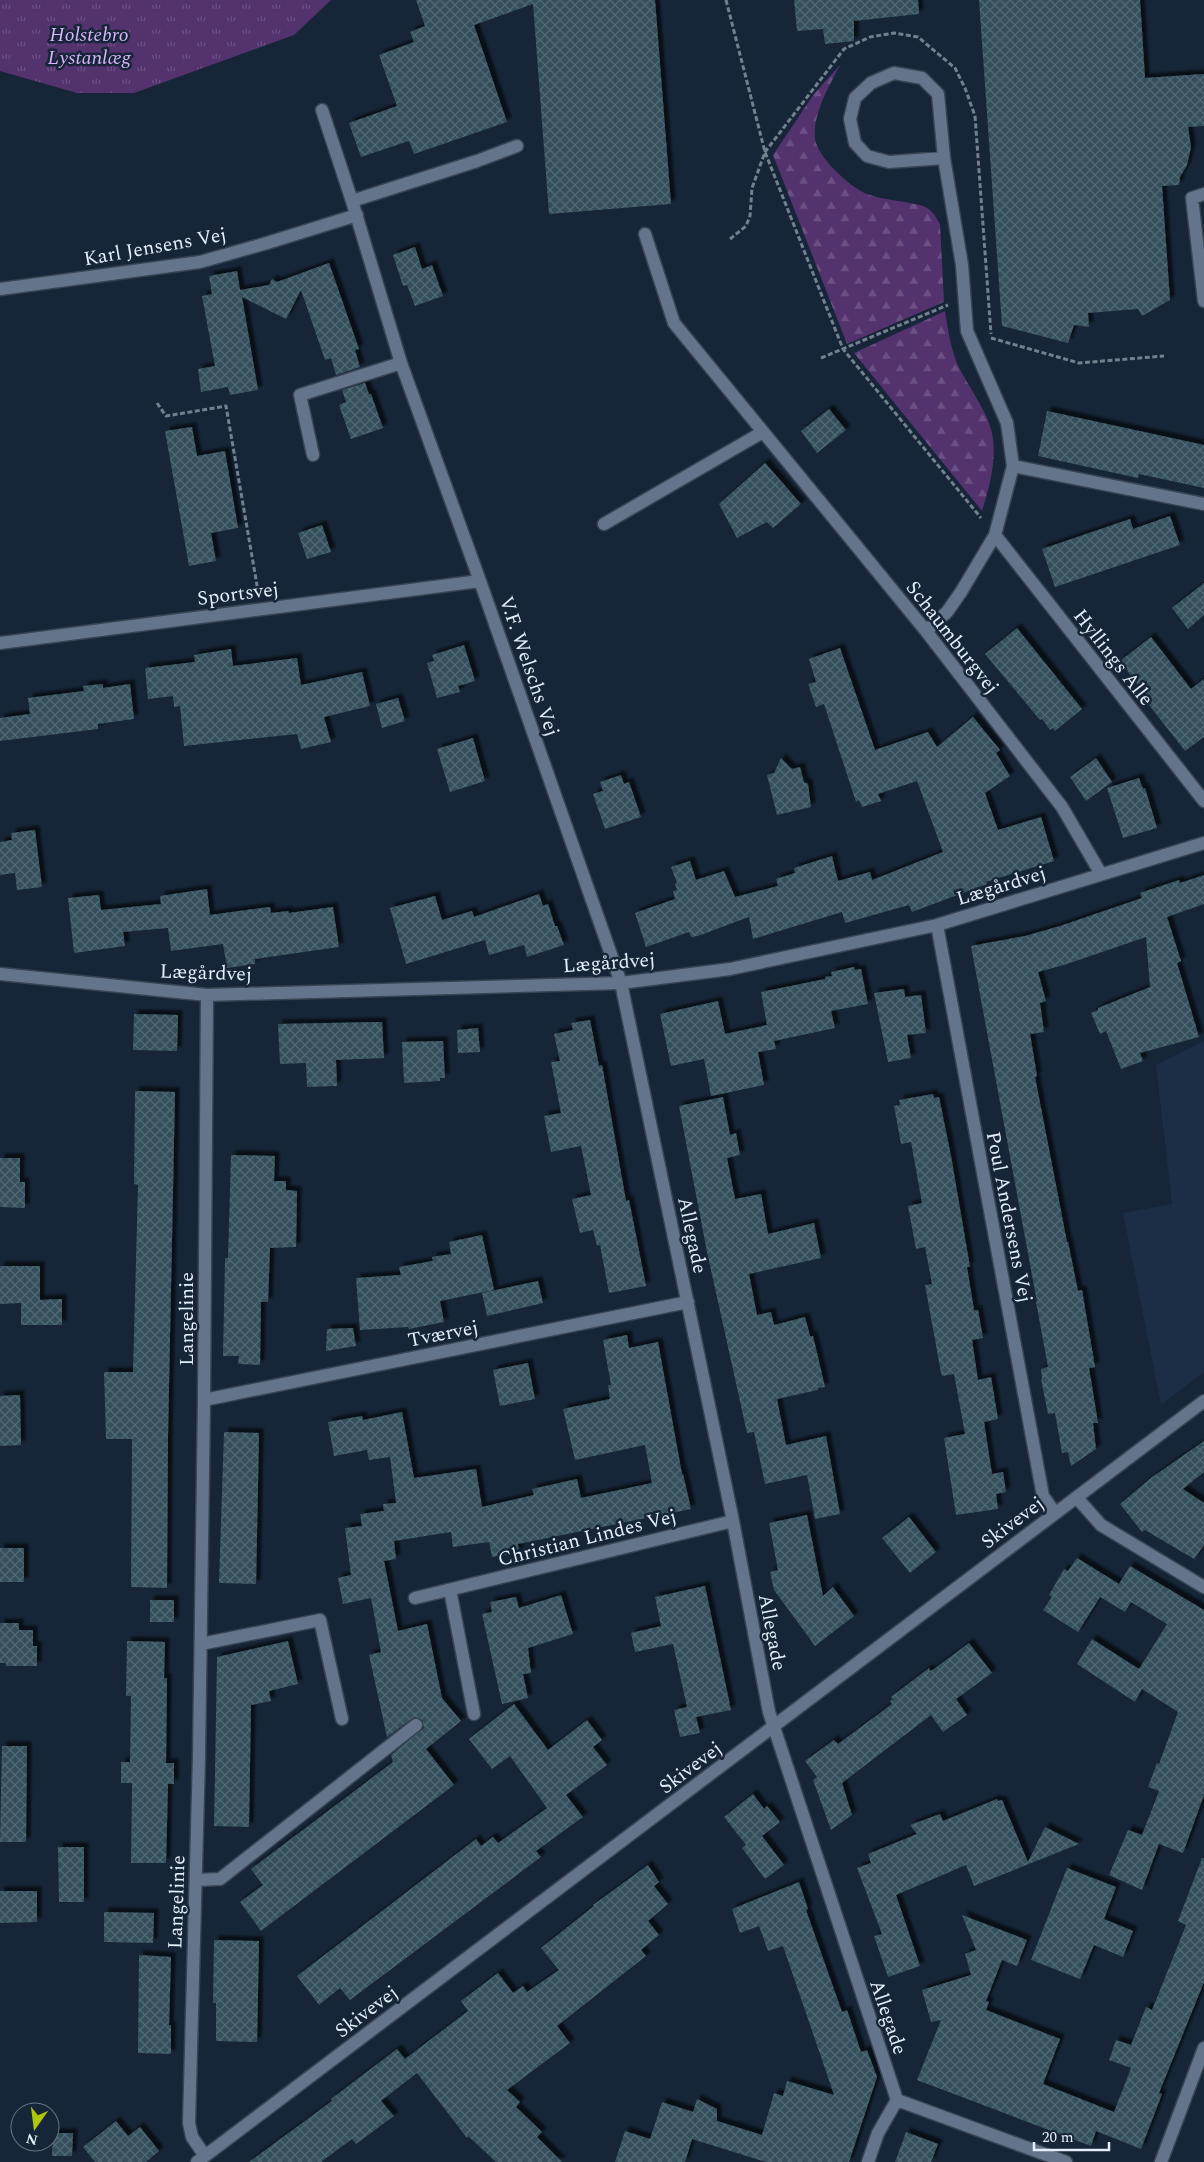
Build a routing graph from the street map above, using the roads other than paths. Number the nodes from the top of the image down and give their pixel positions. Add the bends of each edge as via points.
1 (322, 110) dead end
2 (517, 146) dead end
3 (944, 158) junction
4 (1204, 194) edge
5 (352, 201) junction
6 (357, 215) junction
7 (646, 234) dead end
8 (0, 289) edge
9 (1204, 301) edge
10 (401, 363) junction
11 (763, 432) junction
12 (313, 455) dead end
13 (1013, 466) junction
14 (1204, 504) edge
15 (604, 524) dead end
16 (995, 535) junction
17 (480, 580) junction
18 (926, 630) junction
19 (0, 643) edge
20 (1204, 801) edge
21 (1204, 843) edge
22 (1101, 874) junction
23 (937, 925) junction
24 (0, 974) edge
25 (621, 983) junction
26 (207, 995) junction
27 (688, 1302) junction
28 (204, 1400) junction
29 (1204, 1401) edge
30 (1077, 1498) junction
31 (1055, 1513) junction
32 (733, 1521) junction
33 (1204, 1587) edge
34 (450, 1590) junction
35 (415, 1598) dead end
36 (201, 1644) junction
37 (474, 1714) dead end
38 (342, 1720) dead end
39 (416, 1725) dead end
40 (773, 1727) junction
41 (196, 1880) junction
42 (1204, 2048) edge
43 (897, 2100) junction
44 (201, 2159) edge
45 (868, 2162) edge
46 (1066, 2162) edge
47 (1161, 2162) edge

1 - 5 street
2 - 5 street
3 - 3 street via 938,94 922,78 894,73 872,83 855,98 850,119 855,144 867,156 889,162
3 - 13 street via 962,265 967,331 1007,424
4 - 9 street via 1192,198
5 - 6 street
6 - 8 street, Karl Jensens Vej via 200,262
6 - 10 street, V.F. Welschs Vej
7 - 11 street, Schaumburgvej via 674,323
10 - 12 street via 300,395
10 - 17 street, V.F. Welschs Vej
11 - 15 street
11 - 18 street, Schaumburgvej
13 - 14 street
13 - 16 street
16 - 18 street via 947,612
16 - 20 street, Hyllings Alle
17 - 19 street, Sportsvej
17 - 25 street, V.F. Welschs Vej
18 - 22 street, Schaumburgvej via 1062,807
21 - 22 street, Lægårdvej
22 - 23 street, Lægårdvej
23 - 25 street, Lægårdvej via 730,969
23 - 31 street, Poul Andersens Vej via 1043,1496
24 - 26 street, Lægårdvej
25 - 26 street, Lægårdvej
25 - 27 street, Allegade
26 - 28 street, Langelinie
27 - 28 street, Tværvej
27 - 32 street, Allegade
28 - 36 street, Langelinie
29 - 30 street, Skivevej
30 - 31 street, Skivevej
30 - 33 street via 1101,1525
31 - 40 street, Skivevej
32 - 34 street, Christian Lindes Vej
32 - 40 street, Allegade
34 - 35 street, Christian Lindes Vej
34 - 37 street
36 - 38 street via 320,1620
36 - 41 street, Langelinie
39 - 41 street via 220,1878
40 - 43 street, Allegade
40 - 44 street, Skivevej
41 - 44 street, Langelinie via 189,2123
42 - 47 street
43 - 45 street via 878,2133
43 - 46 street

